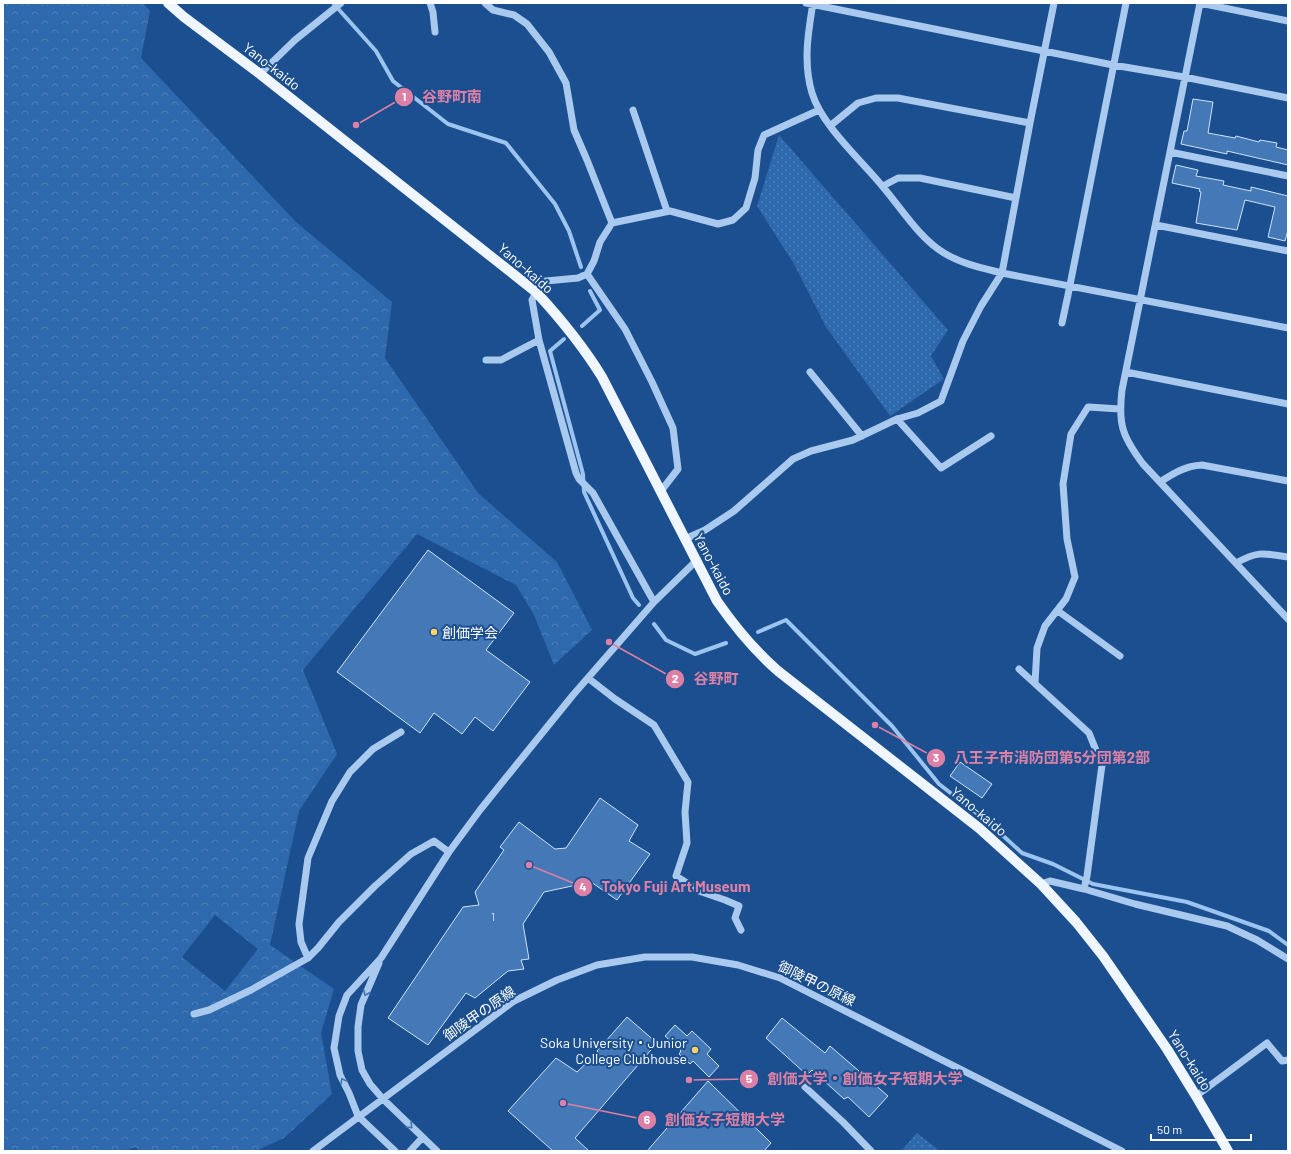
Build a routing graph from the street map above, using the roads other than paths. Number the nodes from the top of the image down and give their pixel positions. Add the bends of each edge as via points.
1 (168, 3) edge
2 (341, 3) edge
3 (430, 3) edge
4 (485, 3) edge
5 (1054, 3) edge
6 (1126, 3) edge
7 (1200, 3) edge
8 (811, 4) edge
9 (1288, 21) edge
10 (435, 32) dead end
11 (1044, 50) junction
12 (1113, 65) junction
13 (260, 74) junction
14 (1184, 77) junction
15 (1288, 98) edge
16 (633, 110) dead end
17 (819, 110) junction
18 (1030, 122) junction
19 (830, 126) junction
20 (1170, 152) junction
21 (1288, 176) edge
22 (883, 186) junction
23 (1016, 198) junction
24 (667, 211) junction
25 (612, 223) junction
26 (1156, 224) junction
27 (1288, 251) edge
28 (1002, 272) junction
29 (587, 274) junction
30 (1070, 285) junction
31 (536, 292) junction
32 (1141, 300) junction
33 (1062, 323) dead end
34 (1288, 328) edge
35 (539, 340) junction
36 (486, 360) dead end
37 (810, 372) dead end
38 (1126, 372) junction
39 (1288, 404) edge
40 (1120, 409) junction
41 (897, 419) junction
42 (862, 436) junction
43 (991, 436) dead end
44 (1288, 481) edge
45 (1160, 482) junction
46 (661, 490) junction
47 (685, 539) junction
48 (1288, 557) edge
49 (696, 561) junction
50 (1236, 563) junction
51 (654, 602) junction
52 (1058, 610) junction
53 (1288, 619) edge
54 (1120, 656) dead end
55 (1019, 669) dead end
56 (588, 678) junction
57 (1035, 683) junction
58 (400, 732) dead end
59 (449, 852) junction
60 (1041, 884) junction
61 (1084, 887) junction
62 (741, 930) dead end
63 (308, 958) junction
64 (381, 958) junction
65 (1288, 959) edge
66 (194, 1014) dead end
67 (1288, 1060) edge
68 (805, 1087) dead end
69 (1196, 1096) junction
70 (383, 1099) junction
71 (358, 1116) junction
72 (422, 1138) junction
73 (313, 1151) edge
74 (396, 1151) edge
75 (410, 1151) edge
76 (437, 1151) edge
77 (871, 1151) edge
78 (1122, 1151) edge
79 (1228, 1151) edge

1 - 13 main road, Yano-kaido
2 - 13 street via 295,40
3 - 10 street
4 - 25 street via 493,10 514,15 527,24 549,52 566,83 574,130
5 - 11 street
6 - 12 street
7 - 9 street
7 - 14 street
8 - 11 street
8 - 17 street via 806,58 812,93
11 - 12 street
11 - 18 street
12 - 14 street
12 - 30 street
13 - 31 main road, Yano-kaido
14 - 15 street
14 - 20 street
16 - 24 street
17 - 19 street
17 - 24 street via 764,135 758,150 755,178 746,208 733,220 718,224
18 - 19 street via 898,98 876,98 858,103
18 - 23 street
19 - 22 street
20 - 21 street
20 - 26 street
22 - 23 street via 898,178 920,178
22 - 28 street via 927,240 944,253 965,264
23 - 28 street
24 - 25 street
25 - 29 street via 600,242
26 - 27 street
26 - 32 street
28 - 30 street
28 - 41 street via 963,341 941,402
29 - 31 street via 578,278 546,281
29 - 46 street via 625,329 673,428 678,469
30 - 32 street
30 - 33 street
31 - 35 street via 532,300
31 - 46 main road, Yano-kaido via 590,357
32 - 34 street
32 - 38 street
35 - 36 street via 501,360
35 - 51 street via 576,473 593,493
37 - 42 street
38 - 39 street
38 - 40 street
40 - 45 street via 1126,439 1143,464
40 - 52 street via 1088,407 1070,434 1063,484 1067,538 1075,577 1066,599
41 - 42 street
41 - 43 street via 942,468
42 - 47 street via 793,459 734,511 705,530
44 - 45 street via 1202,465 1182,469
45 - 50 street
46 - 47 main road, Yano-kaido
47 - 49 main road, Yano-kaido
48 - 50 street via 1260,554
49 - 51 street
49 - 60 main road, Yano-kaido via 717,601 763,657 979,828
50 - 53 street
51 - 56 street
52 - 54 street
52 - 57 street via 1045,626 1037,648
55 - 57 street
56 - 59 street
56 - 62 street via 654,725 688,782 685,812 686,843 676,876 700,891 739,906 735,918
57 - 61 street via 1089,733 1102,765 1088,876
58 - 63 street via 373,749 350,772 332,801 308,858 298,924 301,942
59 - 63 street via 434,841 411,854 339,922
59 - 64 street
60 - 61 street via 1050,881
60 - 69 main road, Yano-kaido via 1103,956
61 - 65 street via 1135,904 1227,926
63 - 66 street via 244,993 209,1010
64 -> 70 street via 361,1005 358,1051 362,1070
71 -> 64 street via 340,1075 334,1048 339,1016 347,995
67 - 69 street via 1282,1060 1267,1043
68 - 77 street
69 - 79 main road, Yano-kaido
70 - 71 street, 御陵甲の原線
70 -> 72 street
70 - 78 street, 御陵甲の原線 via 514,1001 557,980 597,965 638,958 692,957 738,965 780,978
71 - 73 street, 御陵甲の原線
71 - 74 street
72 - 75 street
72 - 76 street

